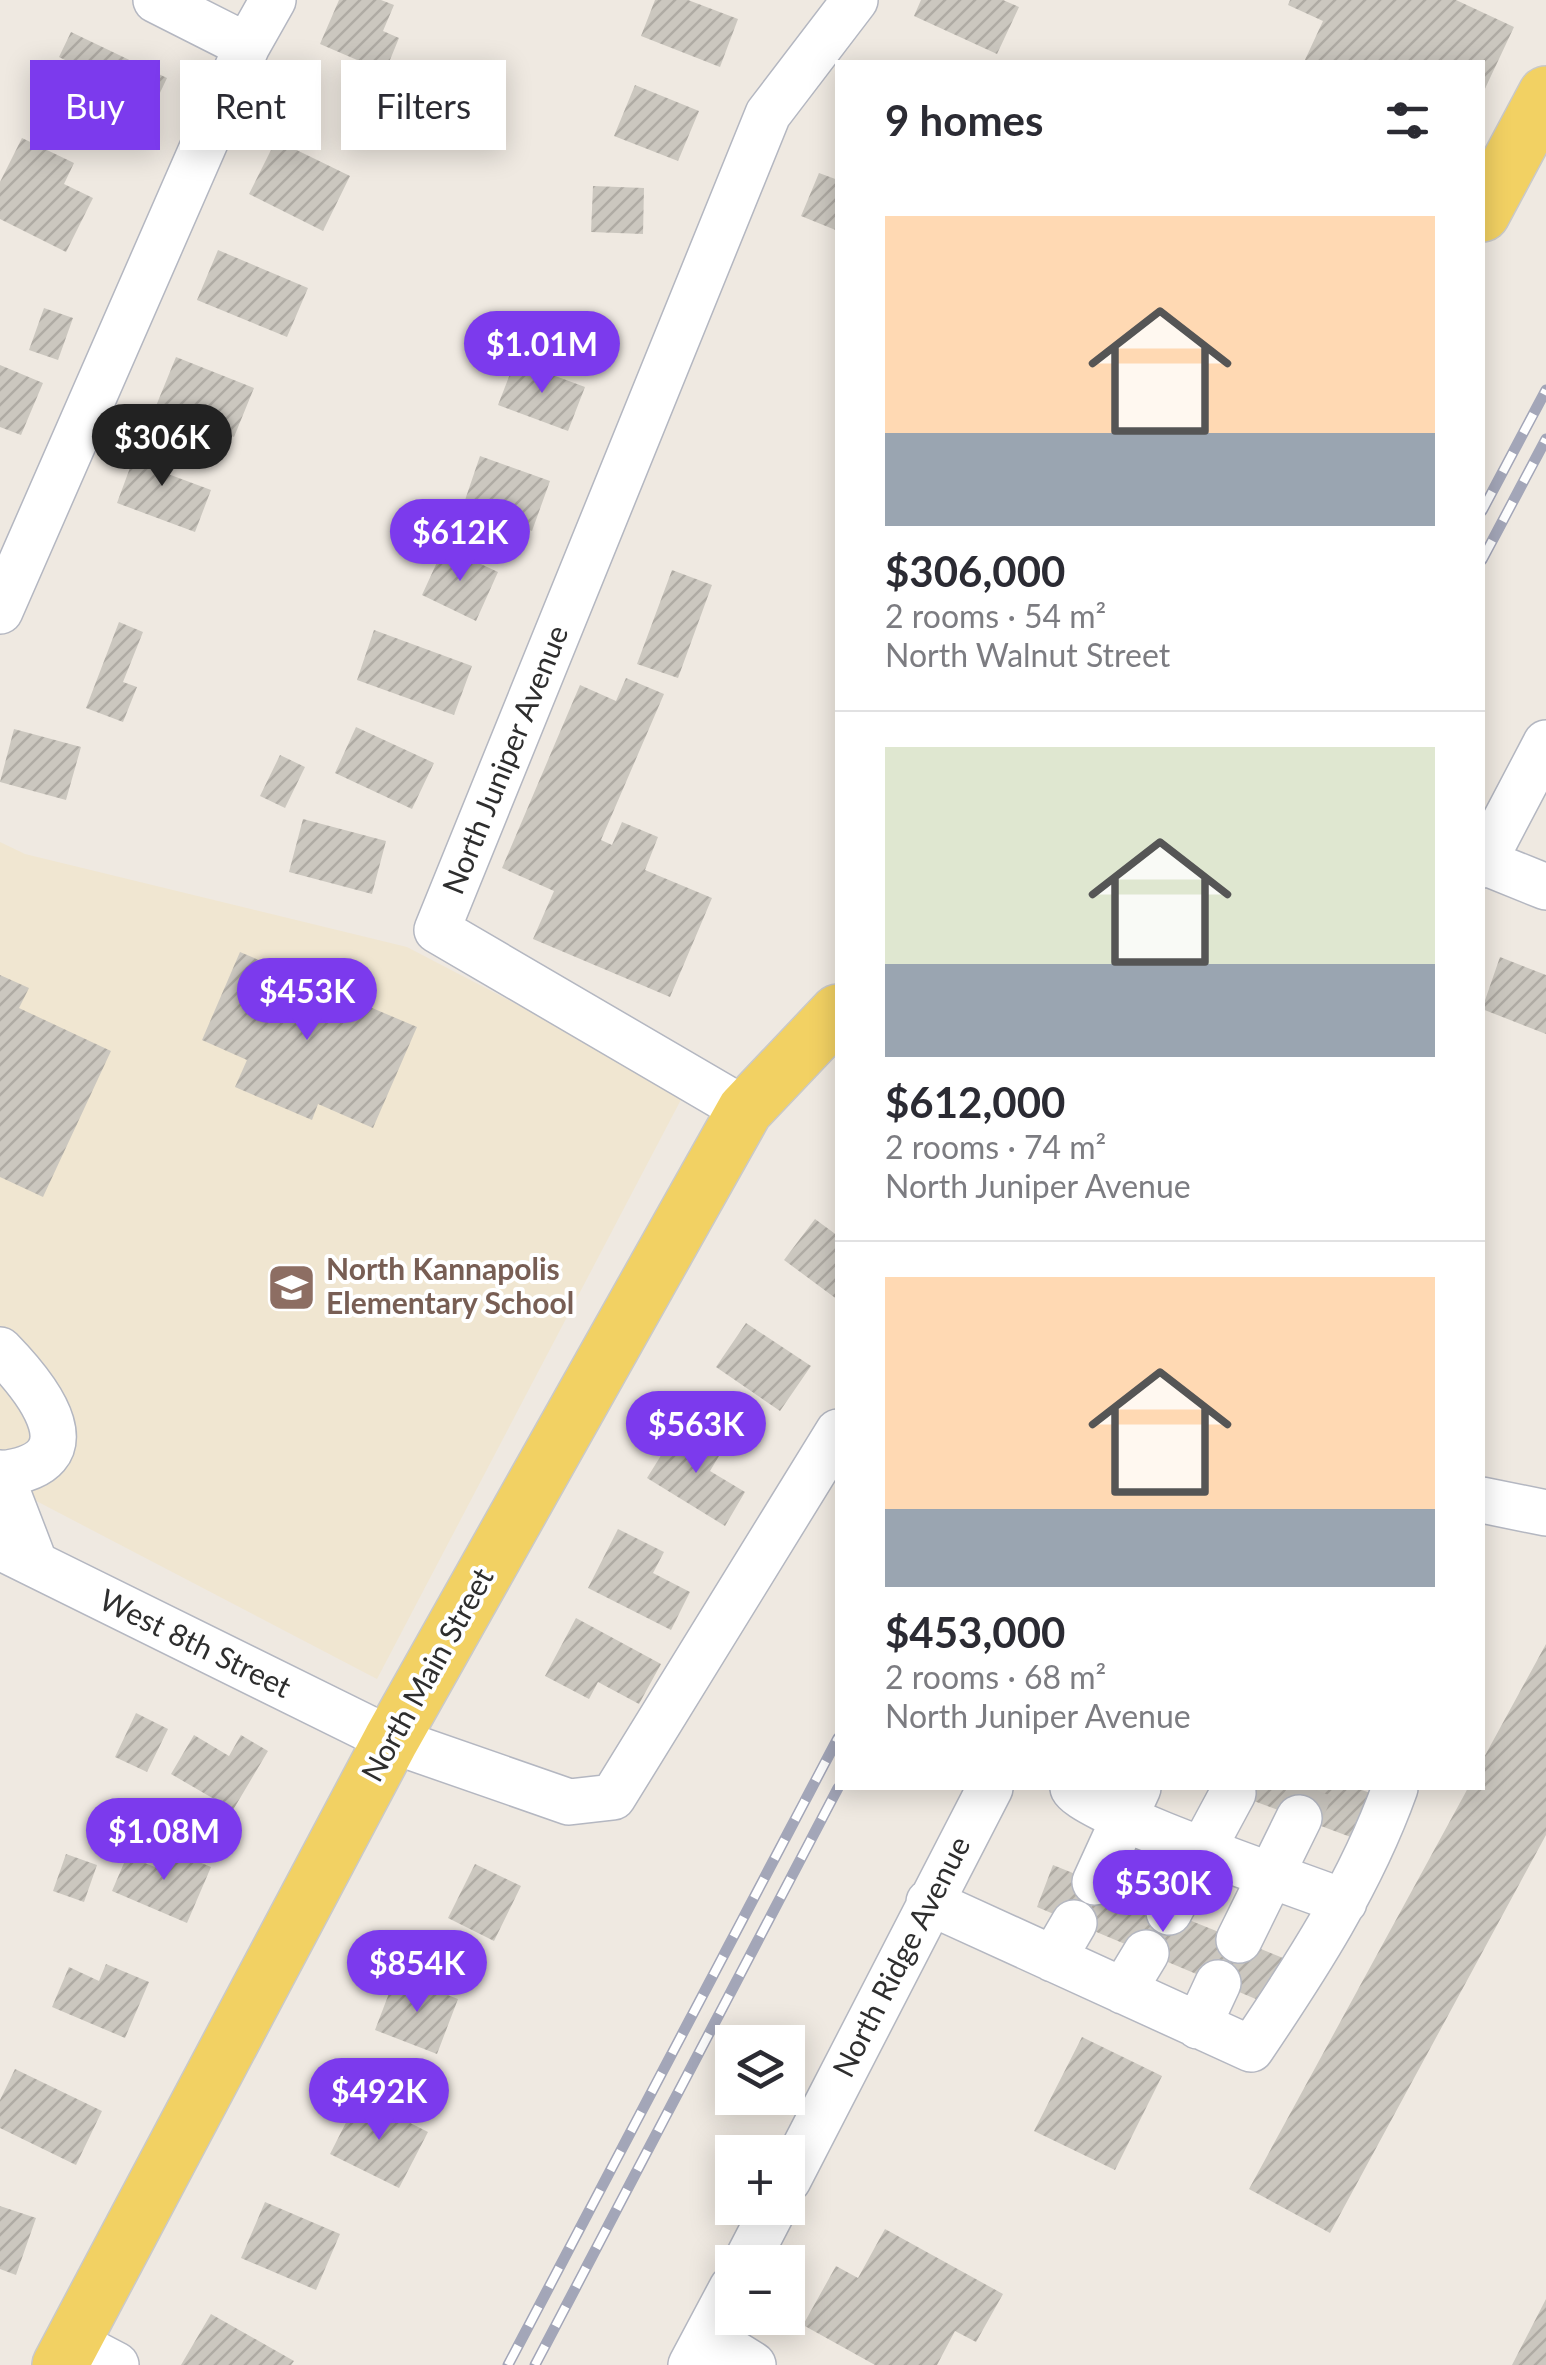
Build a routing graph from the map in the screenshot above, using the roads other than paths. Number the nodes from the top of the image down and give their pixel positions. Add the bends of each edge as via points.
1 (156, 0) edge
2 (272, 0) edge
3 (855, 0) edge
4 (247, 46) junction
5 (1546, 94) edge
6 (1485, 208) edge
7 (0, 611) edge
8 (1546, 742) edge
9 (1485, 859) edge
10 (1485, 864) edge
11 (1546, 887) edge
12 (835, 1015) edge
13 (745, 1110) junction
14 (0, 1350) edge
15 (835, 1437) edge
16 (0, 1473) edge
17 (1485, 1501) edge
18 (1546, 1513) edge
19 (17, 1556) edge
20 (390, 1740) junction
21 (989, 1790) edge
22 (1074, 1790) edge
23 (1394, 1790) edge
24 (1233, 1794) dead end
25 (1131, 1803) edge
26 (1299, 1818) tunnel mouth
27 (1204, 1848) junction
28 (1272, 1874) junction
29 (1095, 1882) dead end
30 (929, 1902) junction
31 (1344, 1902) junction
32 (1170, 1912) dead end
33 (1239, 1940) dead end
34 (1146, 1953) dead end
35 (1218, 1984) dead end
36 (1123, 1991) junction
37 (1198, 2026) junction
38 (805, 2146) edge
39 (715, 2320) edge
40 (699, 2351) edge
41 (83, 2357) edge
42 (753, 2365) edge

1 - 4 street
2 - 4 street
3 - 13 street, North Juniper Avenue via 768,114 436,930
4 - 7 street
5 - 6 main road
8 - 9 street
10 - 11 street
12 - 13 main road, North Main Street
13 - 20 main road, North Main Street
14 - 16 street via 30,1381 55,1438 45,1458 24,1471
15 - 20 street, West 8th Street via 613,1797 570,1802
16 - 19 street
17 - 18 street
19 - 20 street, West 8th Street
20 - 41 main road, North Main Street
21 - 30 street, North Ridge Avenue
22 - 25 street via 1078,1797
23 - 31 street
24 - 27 street
25 - 27 street
25 - 29 street
26 - 28 street
27 - 28 street
27 - 32 street
28 - 31 street
28 - 33 street
30 - 36 street via 1064,1941
30 - 38 street, North Ridge Avenue
31 - 37 street via 1250,2049
34 - 36 street
35 - 37 street
36 - 37 street
39 - 40 street
40 - 42 street

